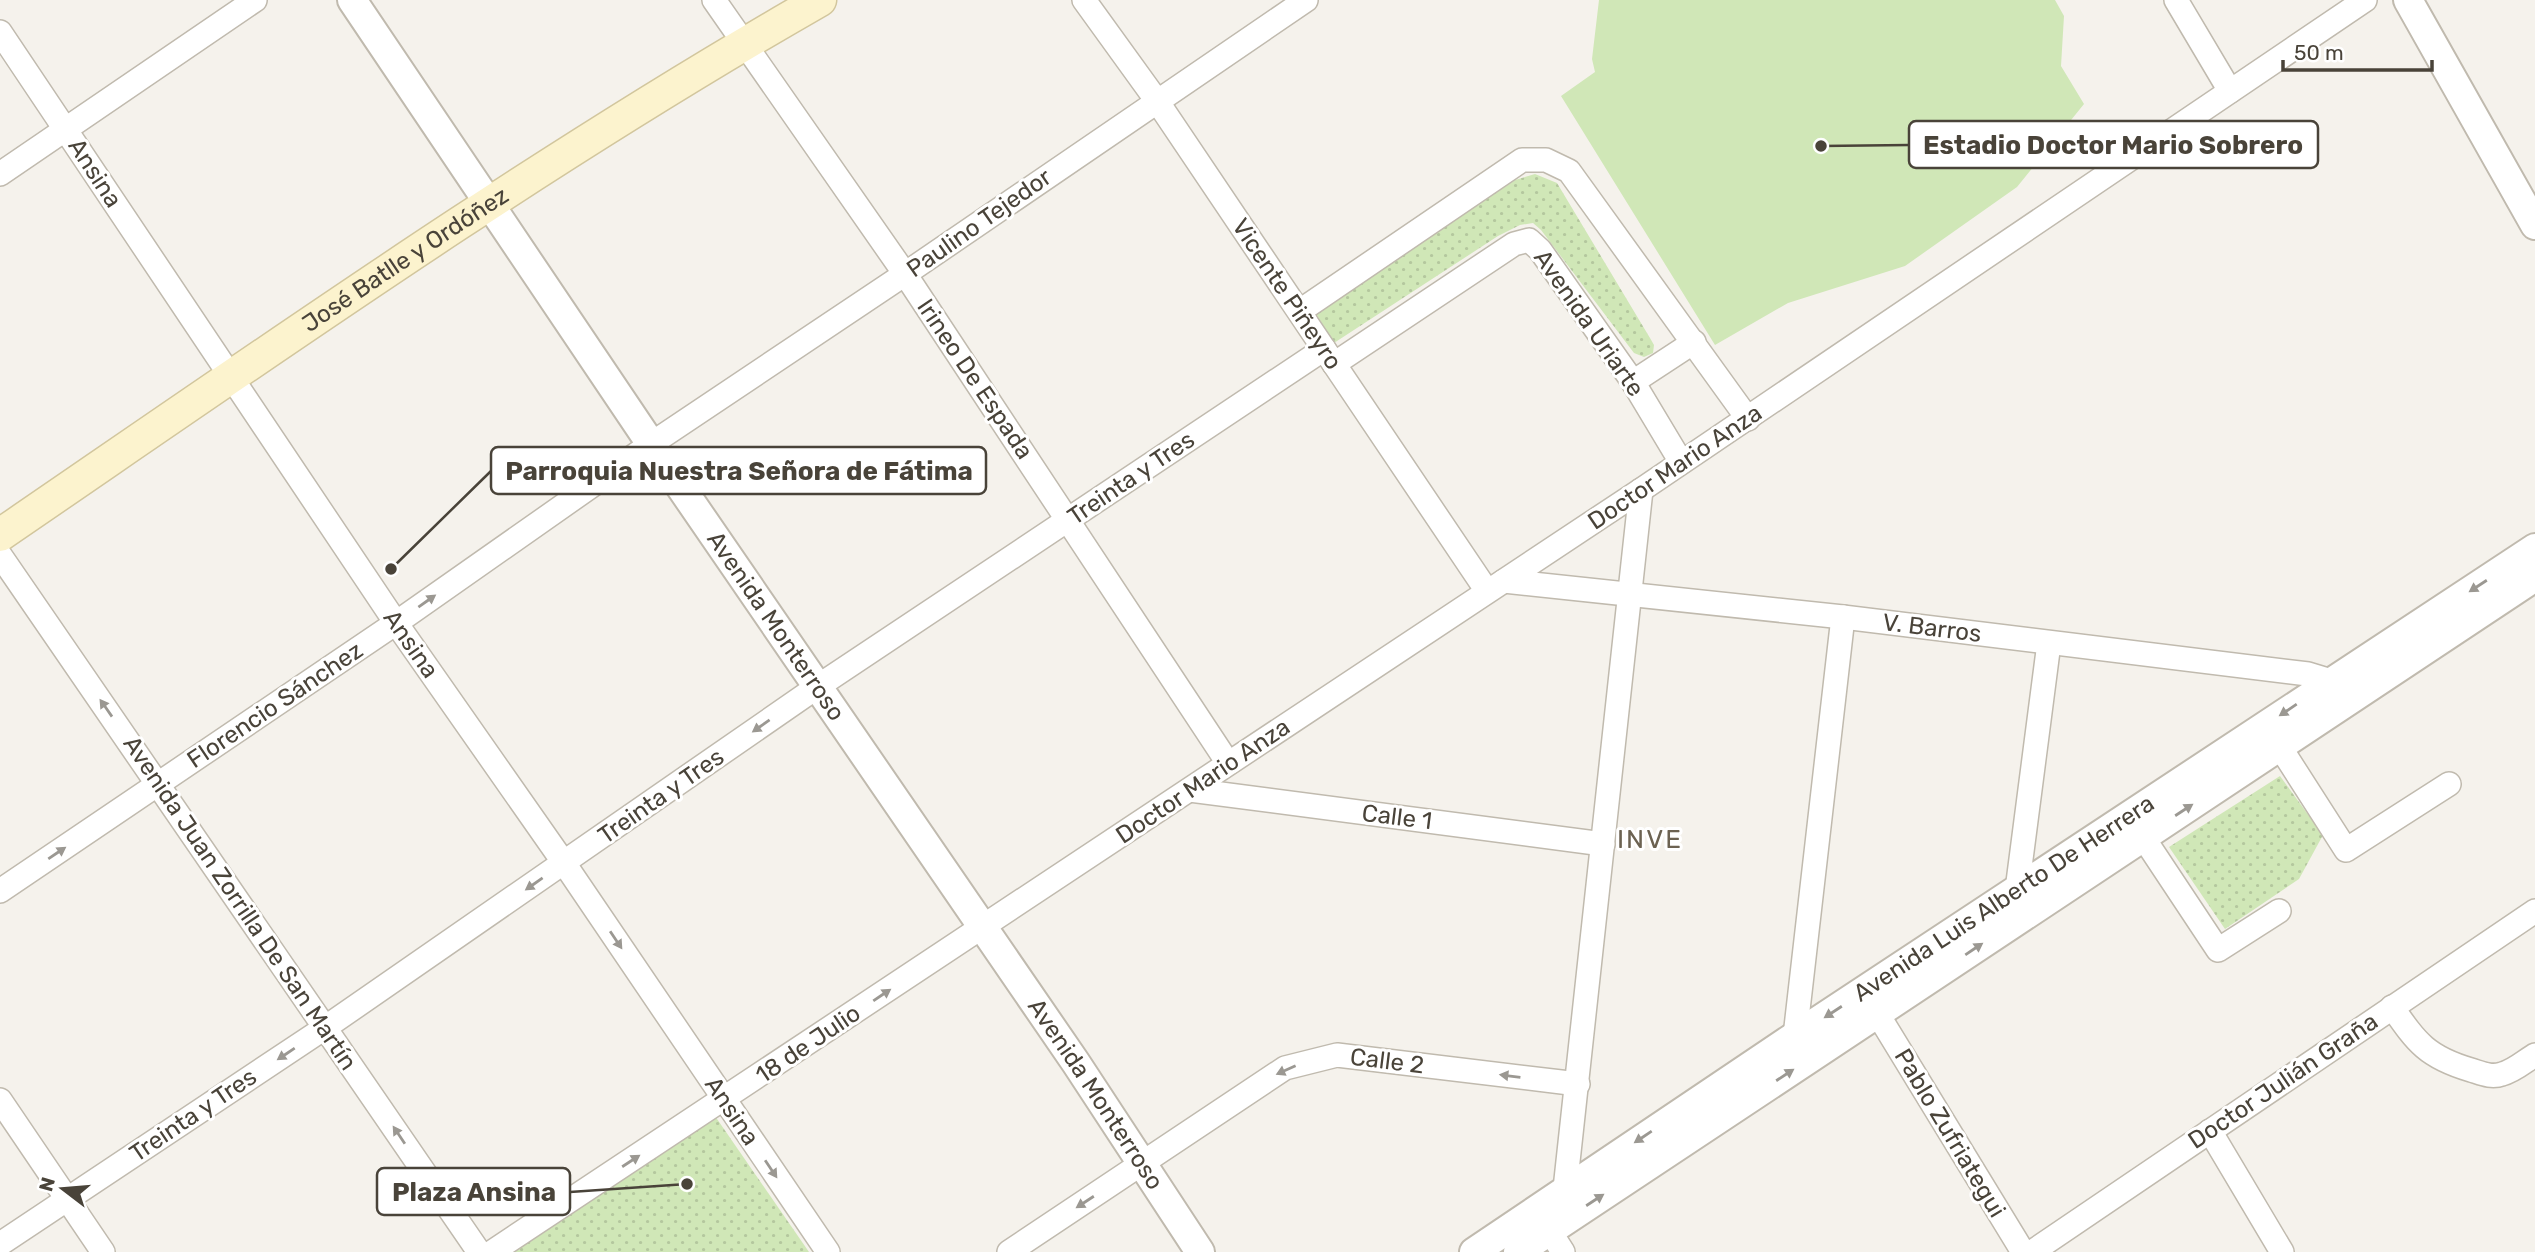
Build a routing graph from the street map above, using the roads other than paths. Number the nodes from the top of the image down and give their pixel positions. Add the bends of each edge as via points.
1 (255, 0) edge
2 (352, 0) edge
3 (714, 0) edge
4 (820, 0) edge
5 (1084, 0) edge
6 (1306, 0) edge
7 (2176, 0) edge
8 (2365, 0) edge
9 (2409, 0) edge
10 (0, 32) edge
11 (744, 44) junction
12 (2230, 91) junction
13 (1157, 101) junction
14 (66, 129) junction
15 (0, 174) edge
16 (489, 204) junction
17 (2535, 225) edge
18 (905, 274) junction
19 (1300, 312) junction
20 (1694, 342) junction
21 (1329, 357) junction
22 (230, 377) junction
23 (1633, 383) junction
24 (1748, 419) junction
25 (651, 444) junction
26 (1681, 461) junction
27 (1641, 490) junction
28 (1069, 520) junction
29 (0, 535) edge
30 (2535, 548) edge
31 (0, 555) edge
32 (2535, 577) edge
33 (1496, 586) junction
34 (1631, 594) junction
35 (1843, 617) junction
36 (396, 623) junction
37 (2049, 643) junction
38 (817, 687) junction
39 (2339, 693) junction
40 (2280, 747) junction
41 (1228, 763) junction
42 (159, 784) junction
43 (2449, 785) dead end
44 (1190, 790) junction
45 (2143, 837) junction
46 (1603, 844) junction
47 (564, 863) junction
48 (0, 891) edge
49 (2023, 901) junction
50 (2279, 911) dead end
51 (2535, 911) edge
52 (982, 928) junction
53 (2392, 1007) junction
54 (1877, 1013) junction
55 (326, 1027) junction
56 (1795, 1036) junction
57 (2535, 1055) edge
58 (1578, 1084) junction
59 (0, 1100) edge
60 (724, 1100) junction
61 (2210, 1131) junction
62 (1142, 1165) junction
63 (1565, 1189) junction
64 (67, 1199) junction
65 (1556, 1241) edge
66 (0, 1244) edge
67 (103, 1252) edge
68 (479, 1252) edge
69 (492, 1252) edge
70 (828, 1252) edge
71 (1009, 1252) edge
72 (1200, 1252) edge
73 (1474, 1252) edge
74 (1518, 1252) edge
75 (2023, 1252) edge
76 (2032, 1252) edge
77 (2282, 1252) edge

1 - 14 street
2 - 16 street, Avenida Monterroso
3 - 11 street, Irineo De Espada
4 - 11 main road, José Batlle y Ordóñez
5 - 13 street, Vicente Piñeyro
6 - 13 street, Paulino Tejedor
7 - 12 street
8 - 12 street, Doctor Mario Anza
9 - 17 street
10 - 14 street, Ansina
11 - 16 main road, José Batlle y Ordóñez
11 - 18 street, Irineo De Espada
12 - 24 street, Doctor Mario Anza
13 - 18 street, Paulino Tejedor
13 - 19 street, Vicente Piñeyro
14 - 15 street
14 - 22 street, Ansina
16 - 22 main road, José Batlle y Ordóñez
16 - 25 street, Avenida Monterroso
18 - 25 street, Paulino Tejedor
18 - 28 street, Irineo De Espada
19 - 20 street via 1522,160 1546,160 1569,171
19 - 21 street, Vicente Piñeyro
20 - 23 street
20 - 24 street
21 - 23 street, Avenida Uriarte via 1514,244 1529,240
21 - 28 street, Treinta y Tres
21 - 33 street, Vicente Piñeyro
22 - 29 main road, José Batlle y Ordóñez
22 - 36 street, Ansina
23 - 26 street, Avenida Uriarte
24 - 26 street, Doctor Mario Anza
36 -> 25 street, Florencio Sánchez
25 - 38 street, Avenida Monterroso
26 - 27 street, Doctor Mario Anza
27 - 33 street, Doctor Mario Anza
27 - 34 street
28 - 38 street, Treinta y Tres
28 - 41 street, Irineo De Espada
30 -> 39 street, Avenida Luis Alberto De Herrera
42 -> 31 street, Avenida Juan Zorrilla De San Martín
32 - 39 street, Avenida Luis Alberto De Herrera
33 - 34 street, V. Barros
33 - 41 street, Doctor Mario Anza
34 - 35 street, V. Barros
34 - 46 street
35 - 37 street, V. Barros
35 - 56 street
36 - 42 street, Florencio Sánchez
36 - 47 street, Ansina
37 - 39 street, V. Barros via 2308,674
37 - 49 street
38 -> 47 street, Treinta y Tres
38 - 52 street, Avenida Monterroso
39 - 40 street, Avenida Luis Alberto De Herrera
39 -> 49 street, Avenida Luis Alberto De Herrera
40 - 43 street via 2346,850
45 -> 40 street, Avenida Luis Alberto De Herrera
41 - 44 street, Doctor Mario Anza
48 -> 42 street, Florencio Sánchez
42 - 55 street, Avenida Juan Zorrilla De San Martín
44 - 46 street, Calle 1
44 - 52 street, Doctor Mario Anza
45 - 49 street, Avenida Luis Alberto De Herrera
45 - 50 street via 2218,950
46 - 58 street
47 -> 55 street, Treinta y Tres
47 -> 60 street, Ansina
54 -> 49 street, Avenida Luis Alberto De Herrera
49 -> 56 street, Avenida Luis Alberto De Herrera
51 - 53 street, Doctor Julián Graña
60 -> 52 street, 18 de Julio
52 - 62 street, Avenida Monterroso
53 - 57 street via 2425,1050 2452,1065 2492,1076
53 - 61 street, Doctor Julián Graña
65 -> 54 street, Avenida Luis Alberto De Herrera
54 - 75 street, Pablo Zufriategui
55 -> 64 street, Treinta y Tres
68 -> 55 street, Avenida Juan Zorrilla De San Martín
56 -> 63 street, Avenida Luis Alberto De Herrera
58 -> 62 street, Calle 2 via 1337,1055 1285,1068
58 - 63 street
59 - 64 street
69 -> 60 street, 18 de Julio
60 -> 70 street, Ansina
61 - 76 street, Doctor Julián Graña
61 - 77 street
62 -> 71 street, Calle 2
62 - 72 street, Avenida Monterroso
63 - 65 street
63 - 73 street, Avenida Luis Alberto De Herrera
64 - 66 street, Treinta y Tres
64 - 67 street
65 - 74 street, Avenida Luis Alberto De Herrera

